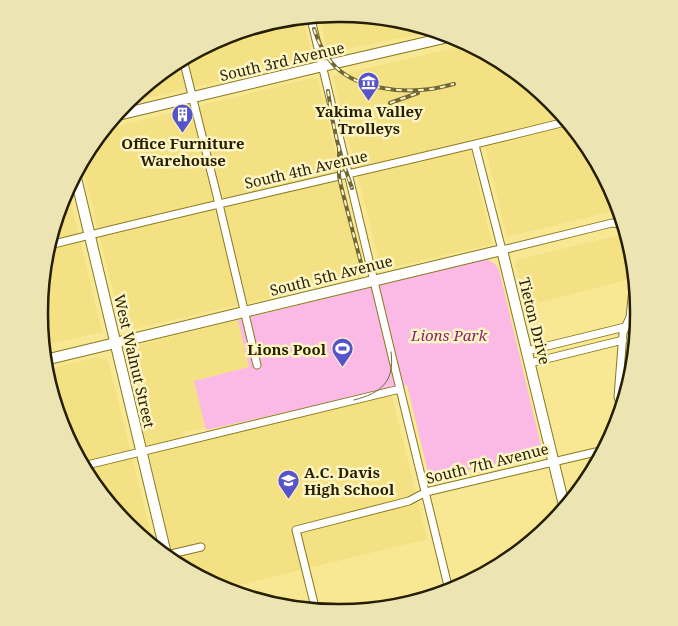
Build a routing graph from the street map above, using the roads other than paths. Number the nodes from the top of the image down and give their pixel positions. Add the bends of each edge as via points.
1 (313, 24) edge
2 (436, 40) edge
3 (323, 66) junction
4 (185, 67) edge
5 (192, 98) junction
6 (130, 112) edge
7 (559, 123) edge
8 (474, 145) junction
9 (348, 173) junction
10 (78, 185) edge
11 (219, 204) junction
12 (615, 223) edge
13 (90, 235) junction
14 (57, 243) edge
15 (502, 250) junction
16 (374, 280) junction
17 (244, 312) junction
18 (630, 322) edge
19 (625, 327) junction
20 (623, 340) junction
21 (116, 342) junction
22 (527, 352) junction
23 (52, 358) edge
24 (530, 363) junction
25 (257, 365) dead end
26 (400, 389) junction
27 (618, 393) edge
28 (141, 452) junction
29 (594, 452) edge
30 (553, 462) junction
31 (91, 464) edge
32 (426, 492) junction
33 (562, 498) edge
34 (164, 544) edge
35 (201, 547) dead end
36 (175, 553) edge
37 (447, 582) edge
38 (314, 602) edge

1 - 3 street
2 - 3 main road, South 3rd Avenue
3 - 5 main road, South 3rd Avenue
3 - 9 street
4 - 5 street
5 - 6 main road, South 3rd Avenue
5 - 11 street
7 - 8 street, South 4th Avenue
8 - 9 street, South 4th Avenue
8 - 15 street, Tieton Drive
9 - 11 street, South 4th Avenue
9 - 16 street
10 - 13 main road, West Walnut Street
11 - 13 street, South 4th Avenue
11 - 17 street
12 - 15 street, South 5th Avenue
13 - 14 street, South 4th Avenue
13 - 21 main road, West Walnut Street
15 - 16 main road, South 5th Avenue
15 - 22 main road, Tieton Drive
16 - 17 main road, South 5th Avenue
16 - 26 street
17 - 21 main road, South 5th Avenue
17 - 25 street
18 - 19 street
19 - 20 street
19 - 22 street
20 - 24 street
20 - 27 street
21 - 23 main road, South 5th Avenue
21 - 28 main road, West Walnut Street
22 - 24 main road, Tieton Drive
24 - 30 main road, Tieton Drive
26 - 28 street
26 - 32 street
28 - 31 street
28 - 34 main road, West Walnut Street
29 - 30 street, South 7th Avenue
30 - 32 street, South 7th Avenue
30 - 33 main road, Tieton Drive
32 - 37 street
32 - 38 street, South 7th Avenue via 409,501 296,530
35 - 36 street

